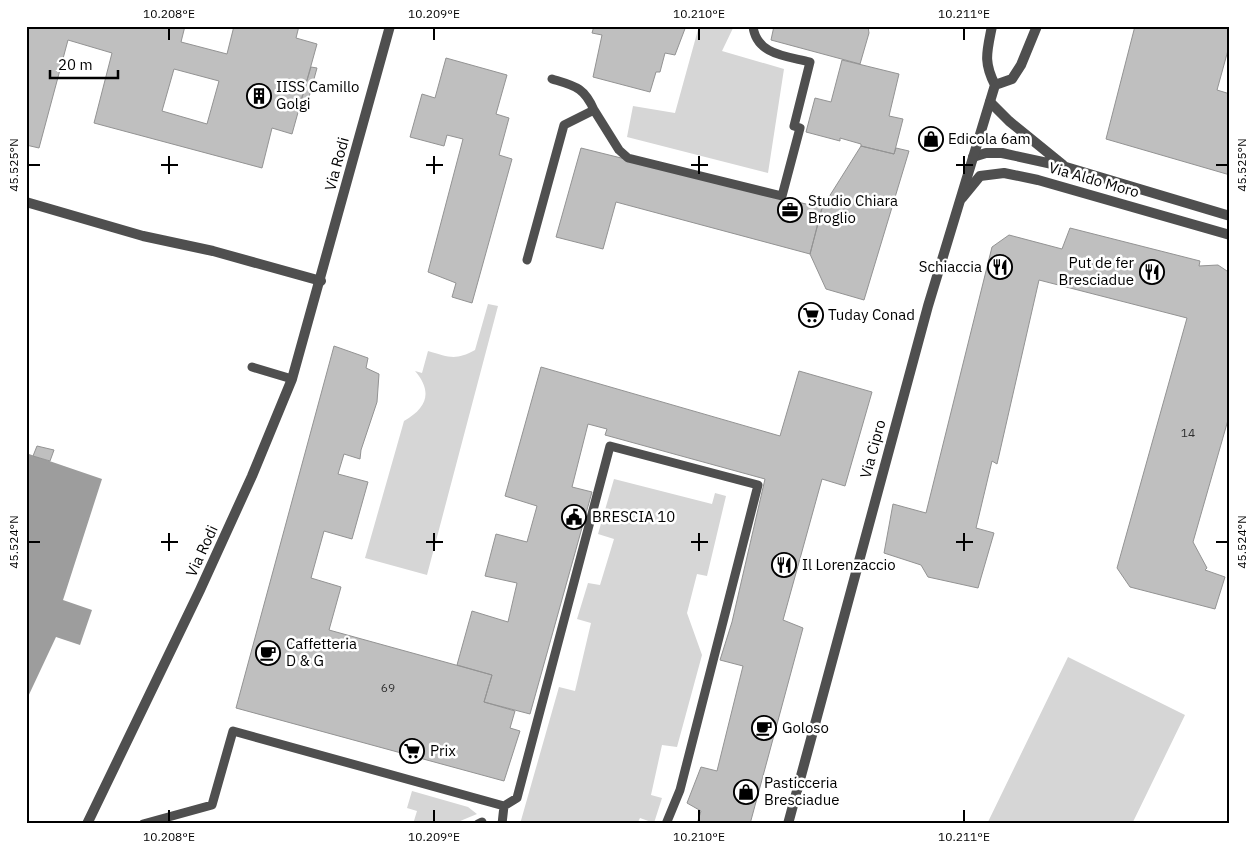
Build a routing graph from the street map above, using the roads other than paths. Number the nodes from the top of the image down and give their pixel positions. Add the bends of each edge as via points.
1 (390, 26) edge
2 (752, 26) edge
3 (992, 26) edge
4 (1037, 26) edge
5 (552, 79) dead end
6 (995, 85) junction
7 (990, 102) junction
8 (594, 110) junction
9 (973, 158) junction
10 (1066, 167) junction
11 (960, 201) junction
12 (26, 202) edge
13 (1230, 216) edge
14 (1230, 235) edge
15 (527, 260) dead end
16 (321, 281) junction
17 (252, 368) dead end
18 (292, 379) junction
19 (504, 806) junction
20 (87, 824) edge
21 (143, 824) edge
22 (502, 824) edge
23 (666, 824) edge
24 (788, 824) edge

1 - 16 street, Via Rodi
2 - 8 lane via 754,38 763,48 810,62 794,126 800,128 782,196 628,158 619,150
3 - 6 street via 987,68
4 - 6 street via 1021,66 1012,79
5 - 8 lane via 578,87
6 - 7 street, Via Cipro
7 - 9 street, Via Cipro
7 - 10 street, Via Aldo Moro
8 - 15 lane via 564,125
9 - 10 street, Via Aldo Moro via 986,153 1002,153
9 - 11 street, Via Cipro
10 - 13 street, Via Aldo Moro
11 - 14 street, Via Aldo Moro via 980,176 1004,173
11 - 24 street, Via Cipro via 887,453
12 - 16 street via 143,236
16 - 18 street, Via Rodi
17 - 18 lane
18 - 20 street, Via Rodi via 204,581
19 - 21 lane via 233,731 212,805
19 - 22 lane
19 - 23 lane via 517,798 610,446 758,485 680,790

